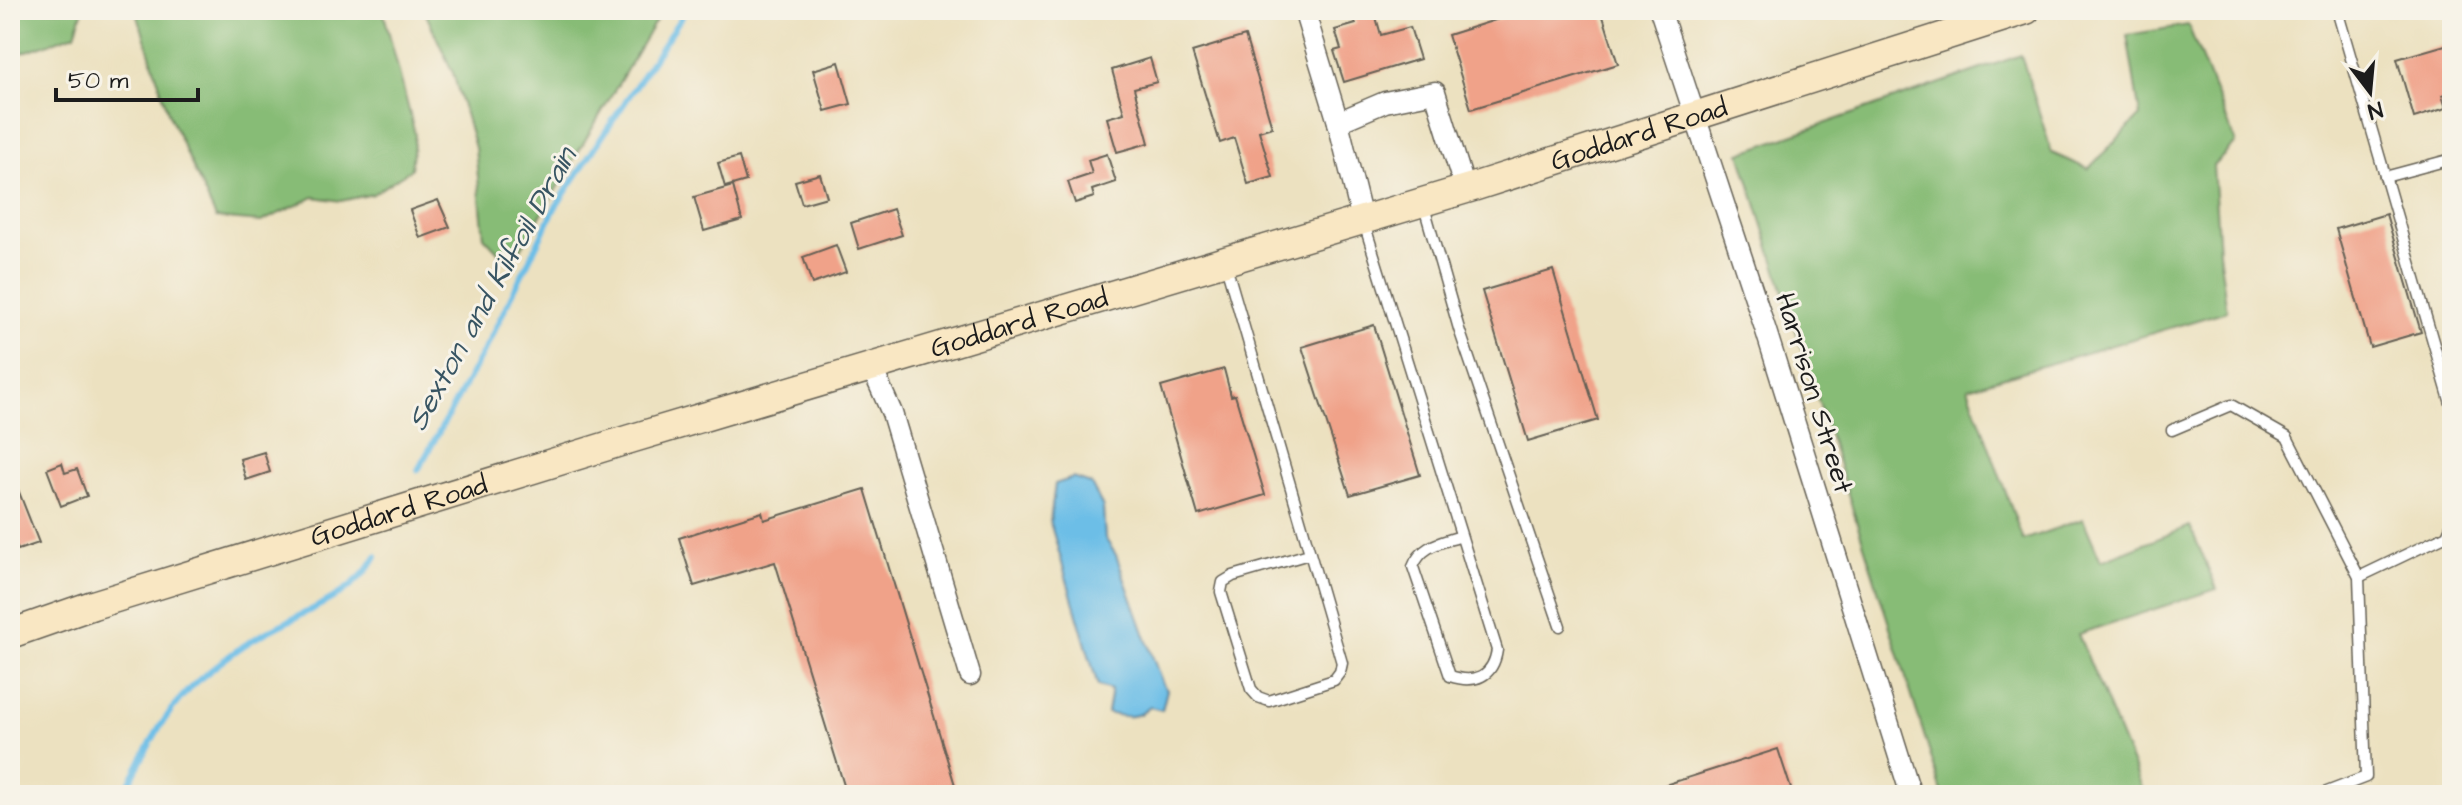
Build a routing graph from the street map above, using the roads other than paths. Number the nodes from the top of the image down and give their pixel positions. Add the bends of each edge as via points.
1 (1304, 10) edge
2 (1660, 10) edge
3 (2026, 10) edge
4 (2337, 10) edge
5 (1695, 116) junction
6 (1338, 122) junction
7 (2452, 159) edge
8 (2385, 177) junction
9 (1465, 189) junction
10 (1423, 201) junction
11 (1362, 219) junction
12 (1225, 260) junction
13 (871, 366) junction
14 (2452, 407) edge
15 (2172, 430) dead end
16 (2452, 524) edge
17 (1461, 536) junction
18 (1309, 554) junction
19 (2359, 577) junction
20 (1560, 626) dead end
21 (10, 634) edge
22 (970, 675) dead end
23 (1911, 795) edge
24 (2319, 795) edge

1 - 6 street
2 - 5 street, Harrison Street
3 - 5 main road, Goddard Road
4 - 8 lane
5 - 9 main road, Goddard Road
5 - 23 street, Harrison Street
6 - 9 street via 1385,102 1435,92
6 - 11 street
7 - 8 lane
8 - 14 lane
9 - 10 main road, Goddard Road
10 - 11 main road, Goddard Road
10 - 20 lane via 1459,329
11 - 12 main road, Goddard Road
11 - 17 lane
12 - 13 main road, Goddard Road
12 - 18 lane
13 - 21 main road, Goddard Road
13 - 22 street via 892,413
15 - 19 lane via 2231,405 2287,437
16 - 19 lane via 2447,535
17 - 17 lane via 1497,650 1495,665 1466,681 1450,676 1413,567 1427,547
18 - 18 lane via 1342,663 1340,672 1334,680 1269,701 1251,689 1221,592 1223,582
19 - 24 lane via 2366,777

